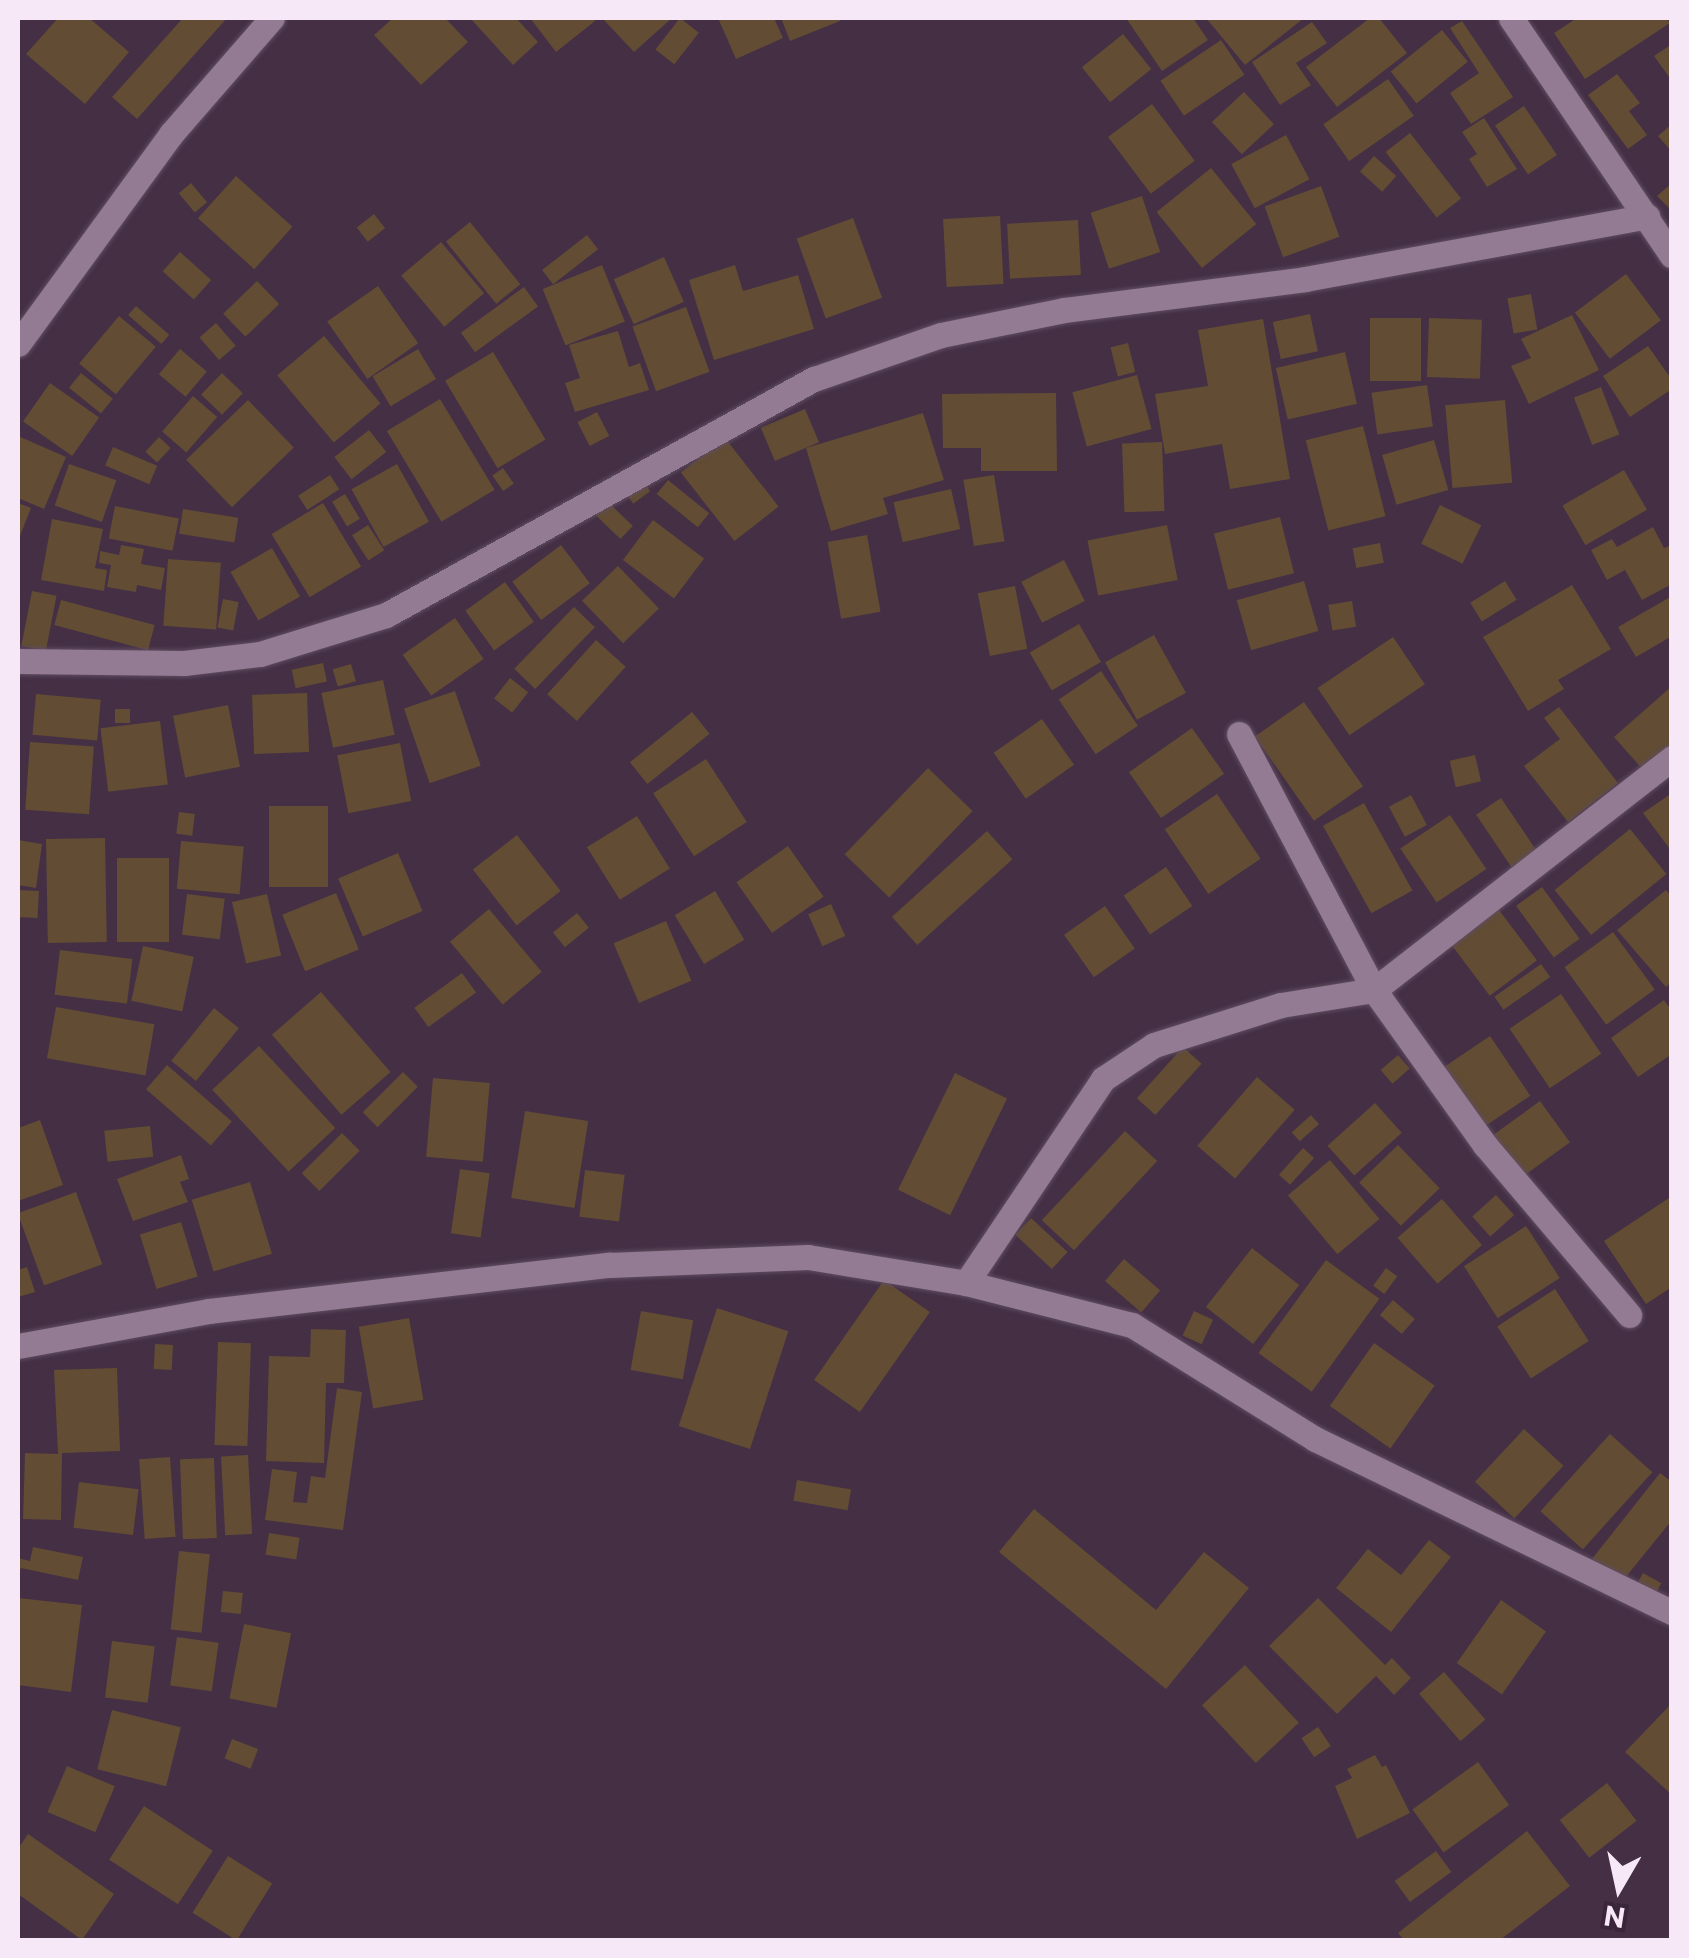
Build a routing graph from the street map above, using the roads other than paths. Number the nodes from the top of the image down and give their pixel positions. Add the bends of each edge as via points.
1 (272, 18) edge
2 (1511, 18) edge
3 (1647, 216) junction
4 (1672, 256) edge
5 (18, 344) edge
6 (18, 661) edge
7 (1238, 734) dead end
8 (1672, 758) edge
9 (1374, 990) junction
10 (966, 1283) junction
11 (1629, 1314) dead end
12 (18, 1346) edge
13 (1672, 1612) edge

1 - 5 street via 171,134
2 - 3 street
3 - 4 street
3 - 6 street via 1305,280 1064,310 941,334 814,379 386,615 260,654 184,662
7 - 9 street
8 - 9 street
9 - 10 street via 1281,1005 1154,1045 1102,1079
9 - 11 street via 1485,1145
10 - 12 street via 808,1256 609,1265 210,1311
10 - 13 street via 1132,1325 1315,1439

